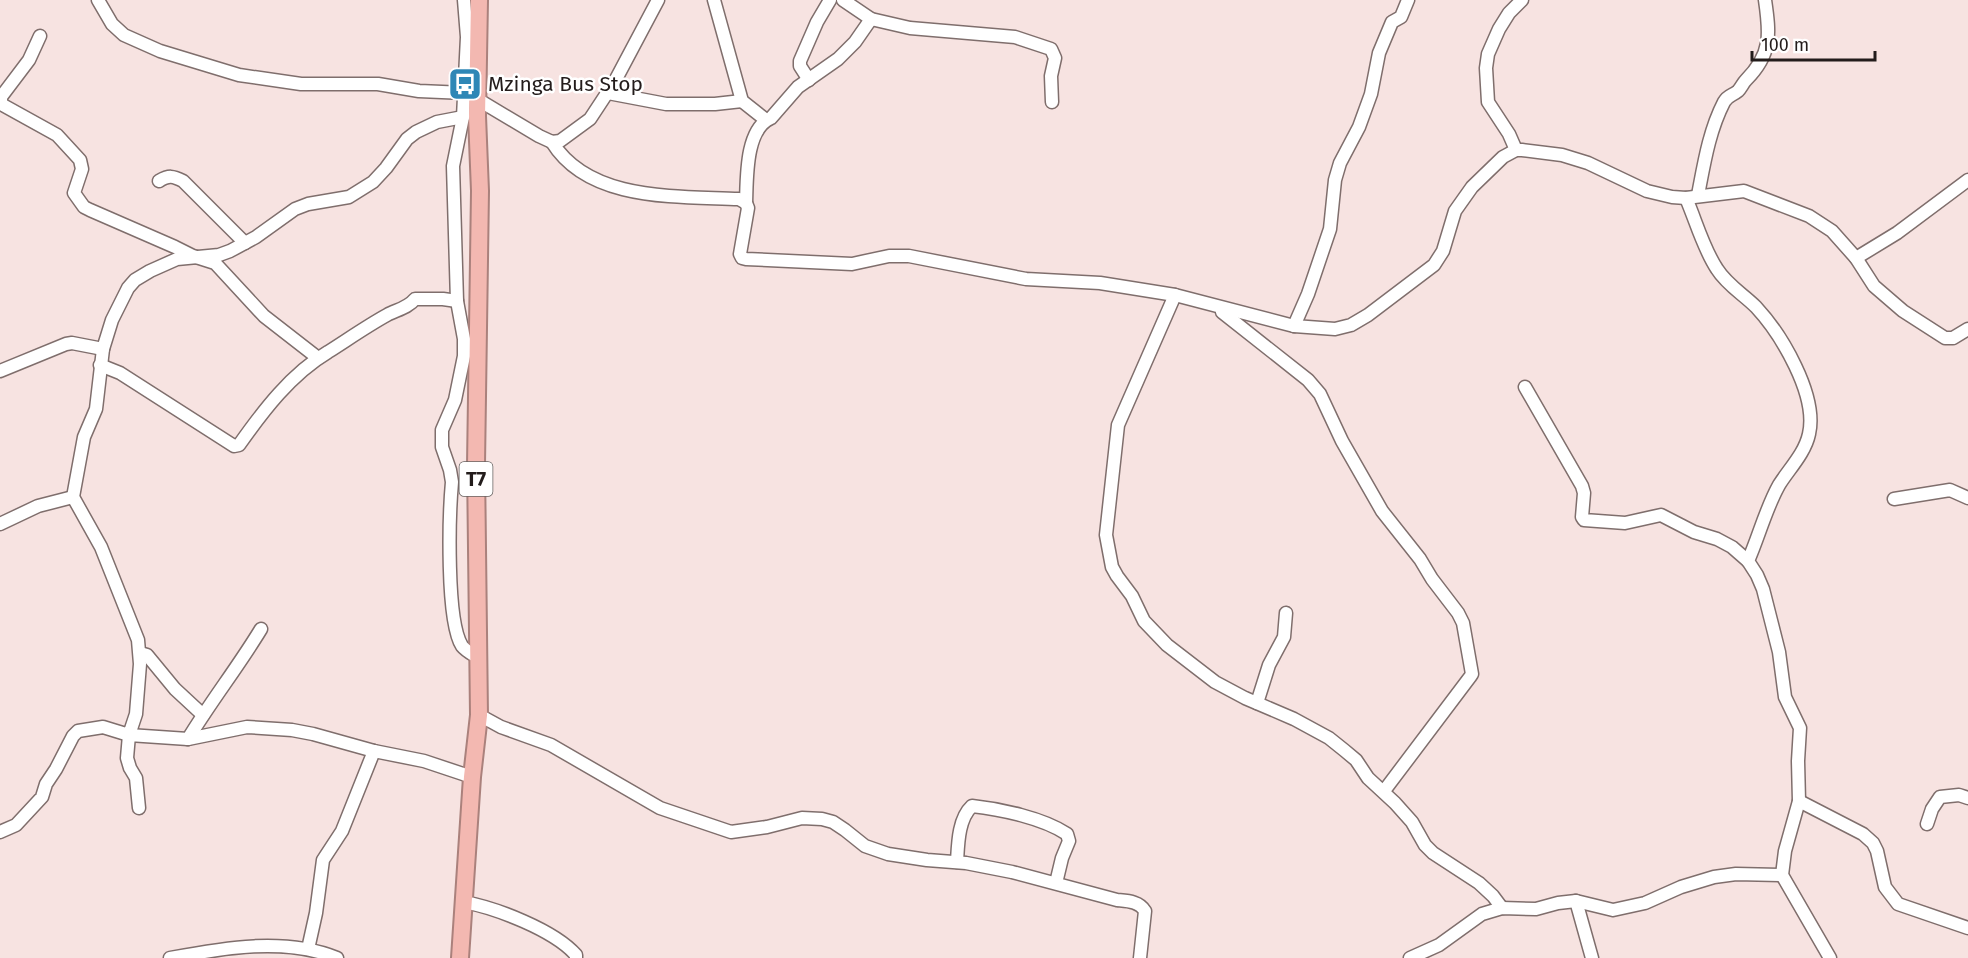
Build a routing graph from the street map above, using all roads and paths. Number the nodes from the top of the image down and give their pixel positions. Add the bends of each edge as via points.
1 (98, 0) edge
2 (464, 0) edge
3 (479, 0) edge
4 (658, 0) edge
5 (714, 0) edge
6 (830, 0) edge
7 (843, 0) edge
8 (1408, 0) edge
9 (1522, 0) edge
10 (1765, 0) edge
11 (871, 19) junction
12 (40, 36) dead end
13 (809, 80) junction
14 (608, 93) junction
15 (471, 96) junction
16 (742, 101) junction
17 (1052, 102) dead end
18 (464, 117) junction
19 (766, 120) junction
20 (552, 142) junction
21 (1516, 150) junction
22 (1968, 180) edge
23 (159, 181) dead end
24 (1692, 196) junction
25 (746, 203) junction
26 (245, 243) junction
27 (194, 256) junction
28 (1856, 258) junction
29 (1175, 295) junction
30 (457, 301) junction
31 (1216, 307) junction
32 (1294, 326) junction
33 (1968, 329) edge
34 (103, 349) junction
35 (318, 358) junction
36 (100, 365) junction
37 (0, 371) edge
38 (1525, 387) dead end
39 (73, 497) junction
40 (1968, 498) edge
41 (1894, 500) dead end
42 (0, 524) edge
43 (1748, 561) junction
44 (1286, 613) dead end
45 (261, 629) dead end
46 (140, 653) junction
47 (477, 657) junction
48 (1257, 703) junction
49 (203, 715) junction
50 (479, 715) junction
51 (129, 735) junction
52 (188, 739) junction
53 (374, 751) junction
54 (472, 777) junction
55 (1384, 791) junction
56 (1968, 798) edge
57 (1799, 801) junction
58 (139, 808) dead end
59 (1927, 824) dead end
60 (0, 832) edge
61 (957, 862) junction
62 (1782, 875) junction
63 (1056, 883) junction
64 (1576, 901) junction
65 (464, 902) junction
66 (1502, 908) junction
67 (1968, 928) edge
68 (308, 950) junction
69 (170, 958) edge
70 (337, 958) edge
71 (460, 958) edge
72 (576, 958) edge
73 (1140, 958) edge
74 (1410, 958) edge
75 (1592, 958) edge
76 (1830, 958) edge

1 - 15 street via 112,24 124,35 160,51 239,75 301,84 378,84
2 - 15 street
3 - 15 highway, T7
4 - 14 street
5 - 16 street
6 - 13 street via 800,62
7 - 11 street
8 - 32 street via 1401,17 1392,22 1378,53 1371,94 1335,180 1330,229
9 - 21 street via 1499,28 1486,68 1488,102
10 - 24 street via 1768,46 1755,72 1723,105
11 - 13 street via 838,59
11 - 17 street via 910,28 1015,37 1051,49 1055,57
12 - 27 street via 29,60 1,96 1,104 61,138 80,160 82,169 74,193 84,207
13 - 19 street
14 - 16 street via 666,104
14 - 20 street via 590,119 560,141
15 - 18 street
15 - 20 street
15 - 47 highway, T7 via 480,191
16 - 19 street
18 - 26 street via 437,122 406,139 366,188 349,197 295,209
18 - 30 street via 453,166
19 - 25 street via 748,155
20 - 25 street via 578,170 622,190
21 - 24 street via 1562,155 1611,172 1647,191 1672,197
21 - 32 street via 1491,167 1472,187 1455,211 1443,251 1434,265 1351,325 1335,329
22 - 28 street
23 - 26 street via 172,176 183,181
24 - 28 street via 1744,191 1809,216 1832,231
24 - 43 street via 1715,267 1725,281 1757,308 1789,353 1808,405 1809,435 1778,486
25 - 29 street via 740,254 746,259 852,264 909,256 1026,279 1100,283
26 - 27 street via 219,255
27 - 34 street via 163,264 135,280 112,320
27 - 35 street via 215,263 264,316
28 - 33 street via 1874,286 1925,326 1945,338
29 - 31 street
29 - 48 street via 1118,425 1106,536 1109,555 1117,576 1151,629 1215,682
30 - 35 street via 415,299
30 - 47 street via 464,356 455,400 442,430 442,447 452,482 454,618 461,645
31 - 32 street
31 - 55 street via 1316,387 1382,511 1463,623 1472,674
34 - 36 street
34 - 37 street via 66,344
35 - 36 street via 269,404 239,445 234,446 120,373
36 - 39 street via 96,409 84,436
38 - 43 street via 1582,486 1584,520 1625,523 1661,515 1717,539
39 - 42 street via 38,506
39 - 46 street via 101,547 135,630
40 - 41 street via 1950,490
43 - 57 street via 1763,589 1779,652 1785,698 1800,728
44 - 48 street via 1284,637 1269,665
45 - 49 street
46 - 49 street via 147,655
46 - 51 street via 136,714
47 - 50 highway, T7
48 - 55 street via 1329,738 1356,759 1368,778
49 - 52 street
50 - 54 highway, T7
50 - 61 street via 551,745 660,808 731,832 802,818 822,819 873,849
51 - 52 street
51 - 58 street via 127,758 136,778
51 - 60 street via 103,727 78,731 42,797 16,825
52 - 53 street via 247,727 292,730
53 - 54 street via 424,761
53 - 68 street via 342,831 323,860
54 - 65 highway, T7
55 - 66 street via 1433,853 1479,883
56 - 59 street via 1940,797
57 - 62 street
57 - 67 street via 1873,843 1885,887 1898,904
61 - 63 street
61 - 63 street via 968,809 996,809 1046,823 1067,834 1070,841
62 - 64 street via 1714,877 1681,886 1645,903 1613,909
62 - 76 street
63 - 73 street via 1143,907
64 - 66 street via 1536,909
64 - 75 street
65 - 71 highway, T7
65 - 72 street via 524,921 564,943
66 - 74 street via 1482,914 1439,945
68 - 69 street via 267,947
68 - 70 street

